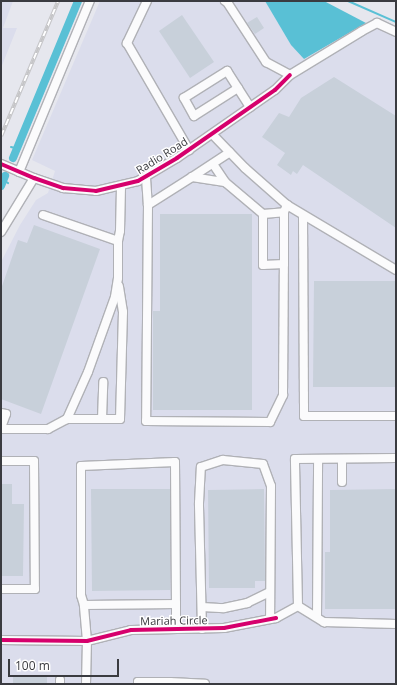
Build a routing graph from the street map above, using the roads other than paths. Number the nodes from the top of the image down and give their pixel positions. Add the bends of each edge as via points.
1 (90, 1) edge
2 (148, 1) edge
3 (225, 1) edge
4 (396, 32) edge
5 (290, 75) junction
6 (238, 88) junction
7 (250, 107) junction
8 (212, 134) junction
9 (189, 150) junction
10 (230, 152) junction
11 (2, 164) edge
12 (213, 164) junction
13 (17, 171) junction
14 (192, 177) junction
15 (34, 178) junction
16 (146, 178) junction
17 (225, 182) junction
18 (121, 186) junction
19 (148, 205) junction
20 (286, 208) junction
21 (263, 214) junction
22 (43, 215) dead end
23 (303, 216) junction
24 (1, 232) edge
25 (118, 240) junction
26 (284, 264) junction
27 (396, 270) edge
28 (118, 278) junction
29 (103, 382) dead end
30 (1, 413) edge
31 (396, 416) edge
32 (67, 419) junction
33 (102, 419) junction
34 (1, 428) edge
35 (396, 458) edge
36 (318, 459) junction
37 (342, 459) junction
38 (1, 461) edge
39 (342, 482) dead end
40 (1, 589) edge
41 (270, 592) junction
42 (176, 604) junction
43 (84, 605) junction
44 (298, 606) junction
45 (202, 607) junction
46 (316, 617) junction
47 (273, 618) junction
48 (396, 624) edge
49 (176, 629) junction
50 (202, 629) junction
51 (1, 640) edge
52 (87, 641) junction
53 (86, 684) edge
54 (138, 684) edge
55 (204, 684) edge

1 - 13 street
2 - 9 street via 127,43
3 - 5 street via 266,62
4 - 5 street, Radio Road via 377,22
5 - 7 street, Radio Road
6 - 6 street via 227,71 184,98 194,116
6 - 7 street
7 - 8 street, Radio Road
8 - 9 street, Radio Road
8 - 10 street
9 - 16 street, Radio Road
10 - 12 street
10 - 20 street
11 - 13 street, Radio Road
12 - 14 street
12 - 17 street
13 - 15 street, Radio Road
14 - 17 street
14 - 19 street
15 - 18 street, Radio Road via 63,188 96,191
15 - 24 street
16 - 18 street, Radio Road
16 - 19 street
17 - 21 street
18 - 25 street
19 - 26 street via 146,421 270,422 283,395
20 - 21 street
20 - 23 street
20 - 26 street
21 - 26 street via 263,264
22 - 25 street
23 - 27 street
23 - 31 street via 304,416
25 - 28 street
28 - 32 street via 88,372
28 - 33 street via 123,312 120,419
29 - 33 street
30 - 34 street via 6,414
32 - 33 street
32 - 34 street via 48,429
35 - 37 street
36 - 37 street
36 - 44 street via 295,459
36 - 46 street
37 - 39 street
38 - 40 street via 34,461 35,589
41 - 45 street via 247,603 224,608
41 - 45 street via 271,486 263,464 223,460 201,467 199,503
41 - 47 street
42 - 43 street
42 - 43 street via 175,462 81,466 81,595
42 - 49 street
43 - 52 street
44 - 46 street
44 - 47 street, Mariah Circle
45 - 50 street
46 - 48 street via 324,622
47 - 50 street, Mariah Circle via 224,628
49 - 50 street, Mariah Circle
49 - 52 street, Mariah Circle via 131,630
51 - 52 street, Mariah Circle
52 - 53 street
54 - 55 street

